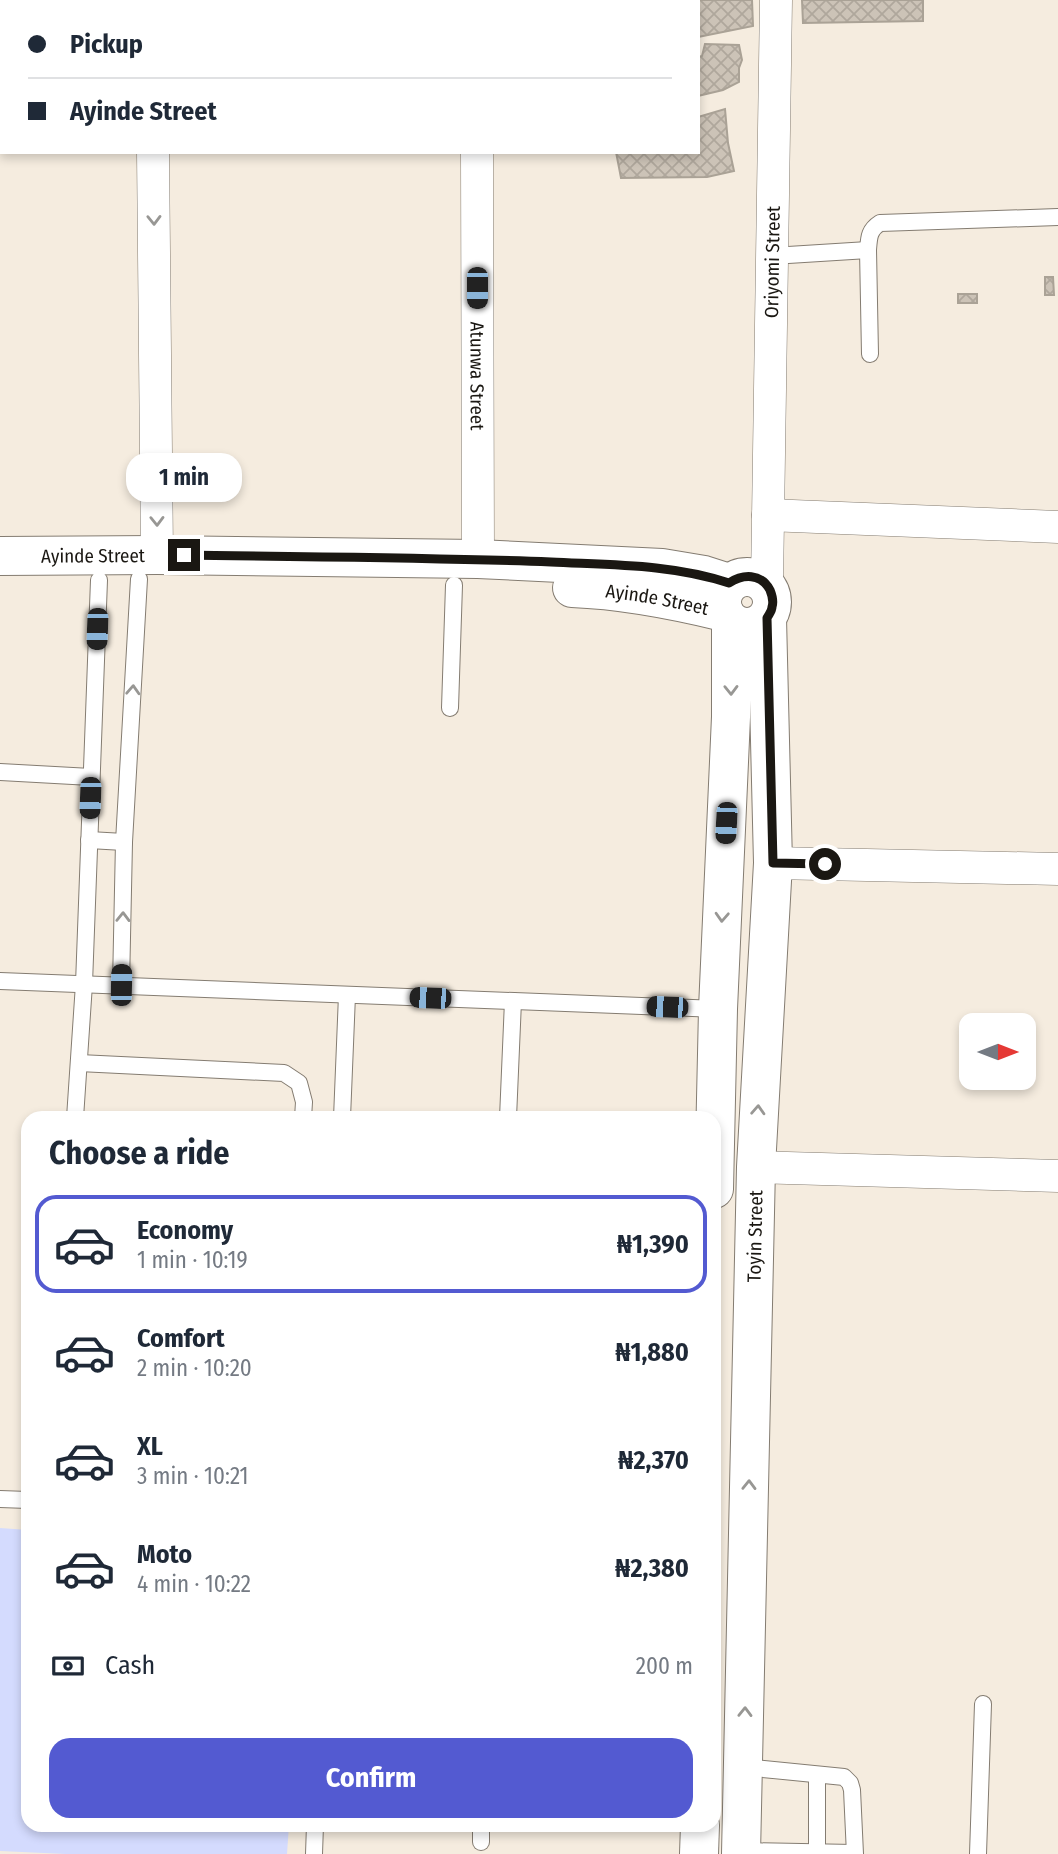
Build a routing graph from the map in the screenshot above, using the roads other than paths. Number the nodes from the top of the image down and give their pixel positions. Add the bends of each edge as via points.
1 (776, 0) edge
2 (153, 154) edge
3 (477, 154) edge
4 (1058, 217) edge
5 (868, 250) junction
6 (772, 256) junction
7 (870, 354) dead end
8 (767, 519) junction
9 (1058, 527) edge
10 (0, 556) edge
11 (148, 567) junction
12 (466, 572) junction
13 (99, 580) junction
14 (0, 582) edge
15 (744, 599) junction
16 (450, 708) dead end
17 (0, 772) edge
18 (91, 776) junction
19 (89, 840) junction
20 (124, 842) junction
21 (773, 863) junction
22 (1058, 869) edge
23 (0, 981) edge
24 (84, 984) junction
25 (121, 985) junction
26 (347, 995) junction
27 (513, 1001) junction
28 (718, 1009) junction
29 (79, 1063) junction
30 (76, 1111) edge
31 (303, 1111) edge
32 (342, 1111) edge
33 (508, 1111) edge
34 (716, 1111) edge
35 (756, 1167) junction
36 (1058, 1176) edge
37 (0, 1499) edge
38 (21, 1500) edge
39 (983, 1704) dead end
40 (743, 1767) junction
41 (817, 1775) junction
42 (315, 1832) edge
43 (481, 1832) edge
44 (700, 1832) edge
45 (481, 1842) dead end
46 (741, 1852) edge
47 (817, 1852) junction
48 (855, 1853) edge
49 (314, 1854) edge
50 (699, 1854) edge
51 (978, 1854) edge

1 - 6 street, Oriyomi Street
2 -> 11 street
3 - 12 street, Atunwa Street
4 - 5 lane via 880,223 869,235
5 - 6 lane
5 - 7 lane
6 - 8 street, Oriyomi Street
8 - 9 street
8 - 15 street, Toyin Street
10 - 11 street, Ayinde Street
11 - 12 street, Ayinde Street
11 - 13 street, Ayinde Street
20 -> 11 lane
12 - 15 street, Ayinde Street via 662,568 704,575
12 - 16 lane
13 - 14 street, Ayinde Street
13 - 18 lane
15 - 21 street, Toyin Street
15 -> 28 street, Toyin Street via 731,717
17 - 18 lane
18 - 19 lane
19 - 20 lane
19 - 24 lane
25 -> 20 lane
21 - 22 street
35 -> 21 street, Toyin Street
23 - 24 lane
24 - 25 lane
24 - 29 lane
25 - 26 lane
26 - 27 lane
26 - 32 lane
27 - 28 lane
27 - 33 lane
28 - 34 street, Toyin Street
29 - 30 lane
29 - 31 lane via 284,1073 299,1083
35 - 36 street
40 -> 35 street, Toyin Street
37 - 38 lane
39 - 51 lane
40 - 41 lane
40 - 46 street, Toyin Street
41 - 47 lane
41 - 48 lane via 844,1777 850,1783
42 - 49 lane
43 - 45 lane
44 - 50 street
46 - 47 lane
47 - 48 lane

